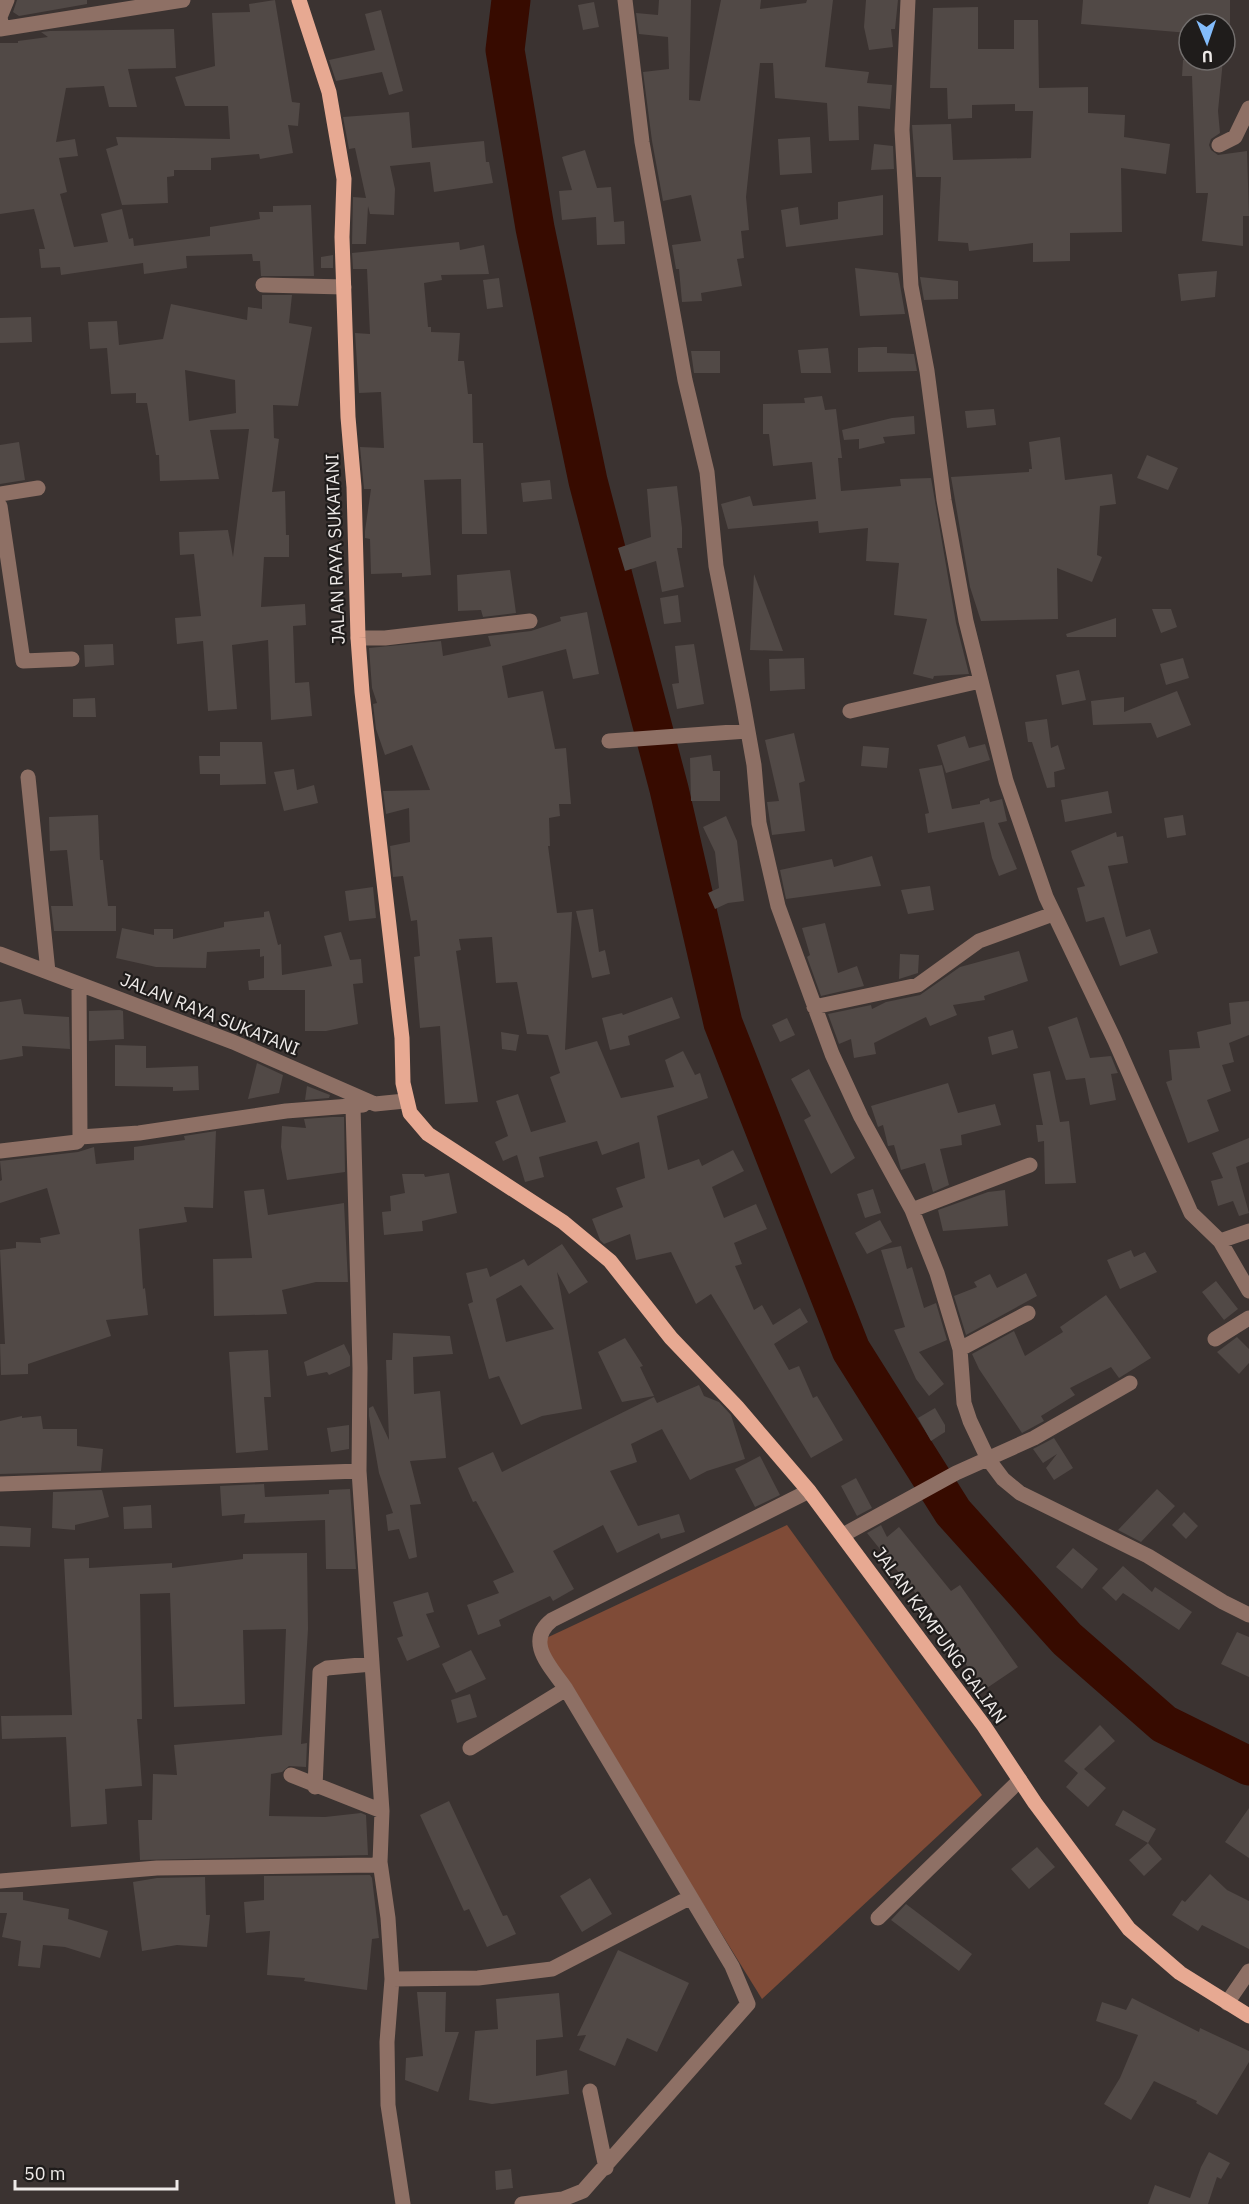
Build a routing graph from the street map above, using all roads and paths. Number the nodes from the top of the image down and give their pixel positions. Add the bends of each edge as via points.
1 (8, 0) edge
2 (183, 0) edge
3 (299, 0) edge
4 (625, 0) edge
5 (908, 0) edge
6 (1, 28) edge
7 (1249, 108) edge
8 (1219, 145) dead end
9 (263, 285) dead end
10 (344, 287) junction
11 (38, 488) dead end
12 (0, 495) edge
13 (0, 506) edge
14 (530, 621) dead end
15 (358, 638) junction
16 (72, 659) dead end
17 (980, 681) junction
18 (850, 711) dead end
19 (747, 731) junction
20 (609, 741) dead end
21 (28, 777) dead end
22 (1053, 914) junction
23 (0, 954) edge
24 (48, 972) junction
25 (79, 984) junction
26 (814, 1007) junction
27 (405, 1101) junction
28 (375, 1104) junction
29 (353, 1106) junction
30 (80, 1137) junction
31 (0, 1151) edge
32 (1030, 1165) dead end
33 (912, 1210) junction
34 (1249, 1231) edge
35 (1220, 1241) junction
36 (1249, 1291) edge
37 (1028, 1313) dead end
38 (1249, 1318) edge
39 (1215, 1339) dead end
40 (960, 1349) junction
41 (1130, 1383) dead end
42 (988, 1459) junction
43 (359, 1472) junction
44 (0, 1484) edge
45 (808, 1491) junction
46 (843, 1536) junction
47 (1249, 1615) edge
48 (372, 1664) junction
49 (566, 1689) junction
50 (470, 1748) dead end
51 (291, 1775) dead end
52 (1020, 1780) junction
53 (315, 1787) junction
54 (382, 1811) junction
55 (380, 1862) junction
56 (0, 1881) edge
57 (689, 1898) junction
58 (878, 1917) dead end
59 (1249, 1971) edge
60 (392, 1979) junction
61 (1227, 2003) junction
62 (1249, 2016) edge
63 (590, 2091) dead end
64 (606, 2168) junction
65 (403, 2204) edge
66 (522, 2204) edge

1 - 6 street via 0,17
2 - 6 street
3 - 10 main road, JALAN RAYA SUKATANI via 329,92 344,179
4 - 19 street via 642,142 685,380 707,472 716,566
5 - 17 street via 902,130 911,286 948,520
7 - 8 street via 1235,137
9 - 10 street
10 - 15 main road, JALAN RAYA SUKATANI
11 - 12 street
13 - 16 street via 23,661
14 - 15 street
15 - 27 main road, JALAN RAYA SUKATANI via 402,1038
17 - 18 street
17 - 22 street via 1006,781
19 - 20 street
19 - 26 street via 769,873 786,934
21 - 24 street
22 - 26 street via 979,941 918,984
22 - 35 street via 1115,1041 1191,1213
23 - 24 street, JALAN RAYA SUKATANI
24 - 25 street, JALAN RAYA SUKATANI
25 - 28 street, JALAN RAYA SUKATANI via 232,1042
25 - 30 street
26 - 33 street via 861,1117
27 - 28 street, JALAN RAYA SUKATANI
27 - 45 main road, JALAN KAMPUNG GALIAN via 428,1134 563,1222 610,1261 671,1338 737,1407
28 - 29 street
29 - 30 street via 285,1111 139,1134
29 - 43 street
30 - 31 street via 76,1142
32 - 33 street
33 - 40 street via 937,1273
34 - 35 street
35 - 36 street
37 - 40 street
38 - 39 street
40 - 42 street via 964,1403
41 - 42 street via 1034,1438
42 - 46 street
42 - 47 street via 1020,1493 1148,1556
43 - 44 street
43 - 48 street
45 - 46 main road, JALAN KAMPUNG GALIAN
45 - 49 street via 542,1628 540,1645 545,1659
46 - 52 main road, JALAN KAMPUNG GALIAN
48 - 53 street via 320,1672
48 - 54 street
49 - 50 street
49 - 57 street
51 - 53 street
52 - 58 street
52 - 61 main road, JALAN KAMPUNG GALIAN via 1129,1929 1180,1973
53 - 54 street
54 - 55 street
55 - 56 street via 158,1868
55 - 60 street
57 - 60 street via 552,1969 478,1978
57 - 64 street via 732,1966 748,2004
59 - 61 street
60 - 65 street via 388,2105
61 - 62 main road, JALAN KAMPUNG GALIAN
63 - 64 street
64 - 66 street via 573,2196

